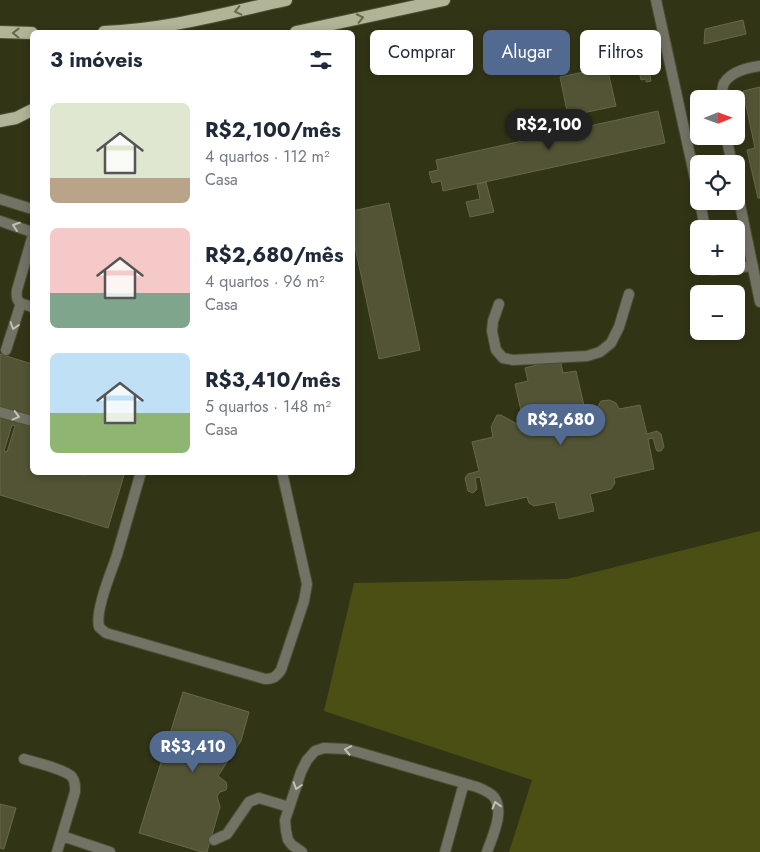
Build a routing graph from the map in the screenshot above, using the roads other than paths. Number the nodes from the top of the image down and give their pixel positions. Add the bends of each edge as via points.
1 (286, 0) edge
2 (444, 0) edge
3 (656, 0) edge
4 (138, 30) edge
5 (305, 30) edge
6 (0, 32) edge
7 (30, 33) edge
8 (760, 66) edge
9 (723, 90) edge
10 (30, 111) edge
11 (0, 121) edge
12 (690, 156) edge
13 (0, 199) edge
14 (30, 208) edge
15 (741, 210) edge
16 (0, 221) edge
17 (30, 231) edge
18 (30, 244) edge
19 (753, 266) junction
20 (745, 267) edge
21 (629, 294) dead end
22 (760, 302) edge
23 (21, 303) junction
24 (498, 304) dead end
25 (30, 306) edge
26 (6, 350) dead end
27 (0, 412) edge
28 (30, 420) edge
29 (140, 475) edge
30 (283, 475) edge
31 (24, 759) dead end
32 (464, 783) junction
33 (289, 807) junction
34 (62, 836) junction
35 (214, 840) dead end
36 (57, 852) edge
37 (110, 852) edge
38 (302, 852) edge
39 (445, 852) edge
40 (487, 852) edge

1 -> 4 main road
5 -> 2 main road
3 - 12 lane
7 -> 6 main road
8 - 9 lane via 733,74
10 - 11 main road
13 - 14 lane
15 - 19 lane
17 -> 16 lane
18 - 23 lane via 16,290 16,299
19 - 20 lane
19 - 22 lane
21 - 24 lane via 612,343 587,356 503,358 496,350 492,331
23 - 25 lane
23 -> 26 lane
27 -> 28 lane
29 - 30 lane via 104,593 99,627 106,633 272,679 281,670 307,584
31 - 34 lane via 72,776 74,792
32 -> 33 lane via 346,749 324,748 307,760
32 - 39 lane
40 -> 32 lane via 498,816 497,805 486,791
33 - 35 lane via 259,798 248,802 228,834
33 - 38 lane via 285,820 288,840
34 - 36 lane
34 - 37 lane

